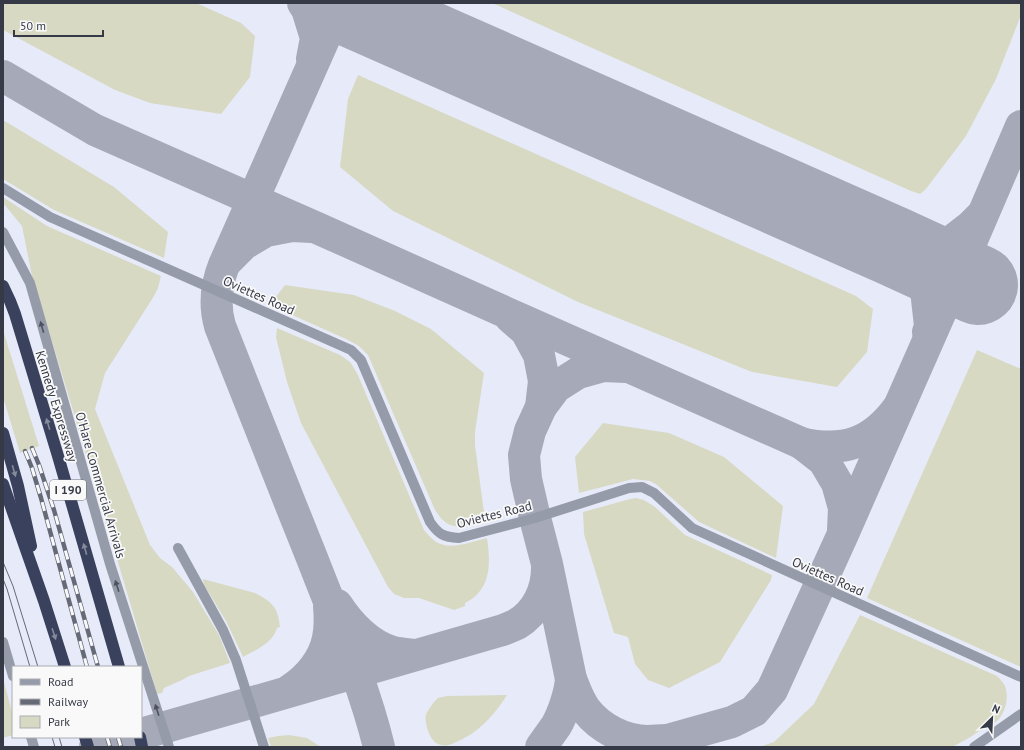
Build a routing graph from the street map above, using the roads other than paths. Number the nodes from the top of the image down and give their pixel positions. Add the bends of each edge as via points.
1 (3, 188) edge
2 (3, 232) edge
3 (3, 286) edge
4 (3, 433) edge
5 (3, 484) edge
6 (178, 548) dead end
7 (44, 601) junction
8 (3, 642) edge
9 (65, 666) edge
10 (119, 666) edge
11 (12, 673) edge
12 (1021, 677) edge
13 (1021, 714) edge
14 (169, 747) edge
15 (264, 747) edge
16 (974, 747) edge

1 - 12 lane, Oviettes Road via 50,218 351,350 361,360 430,522 437,532 447,537 459,538 535,518 629,488 642,487 654,494 692,528
14 -> 2 lane, O'Hare Commercial Arrivals via 110,564 30,283
10 -> 3 highway, Kennedy Expressway / I 190 via 15,314
4 -> 7 highway via 18,486
5 - 7 highway
6 - 15 lane via 223,630 236,660
7 -> 9 highway
8 - 11 lane
13 - 16 lane

